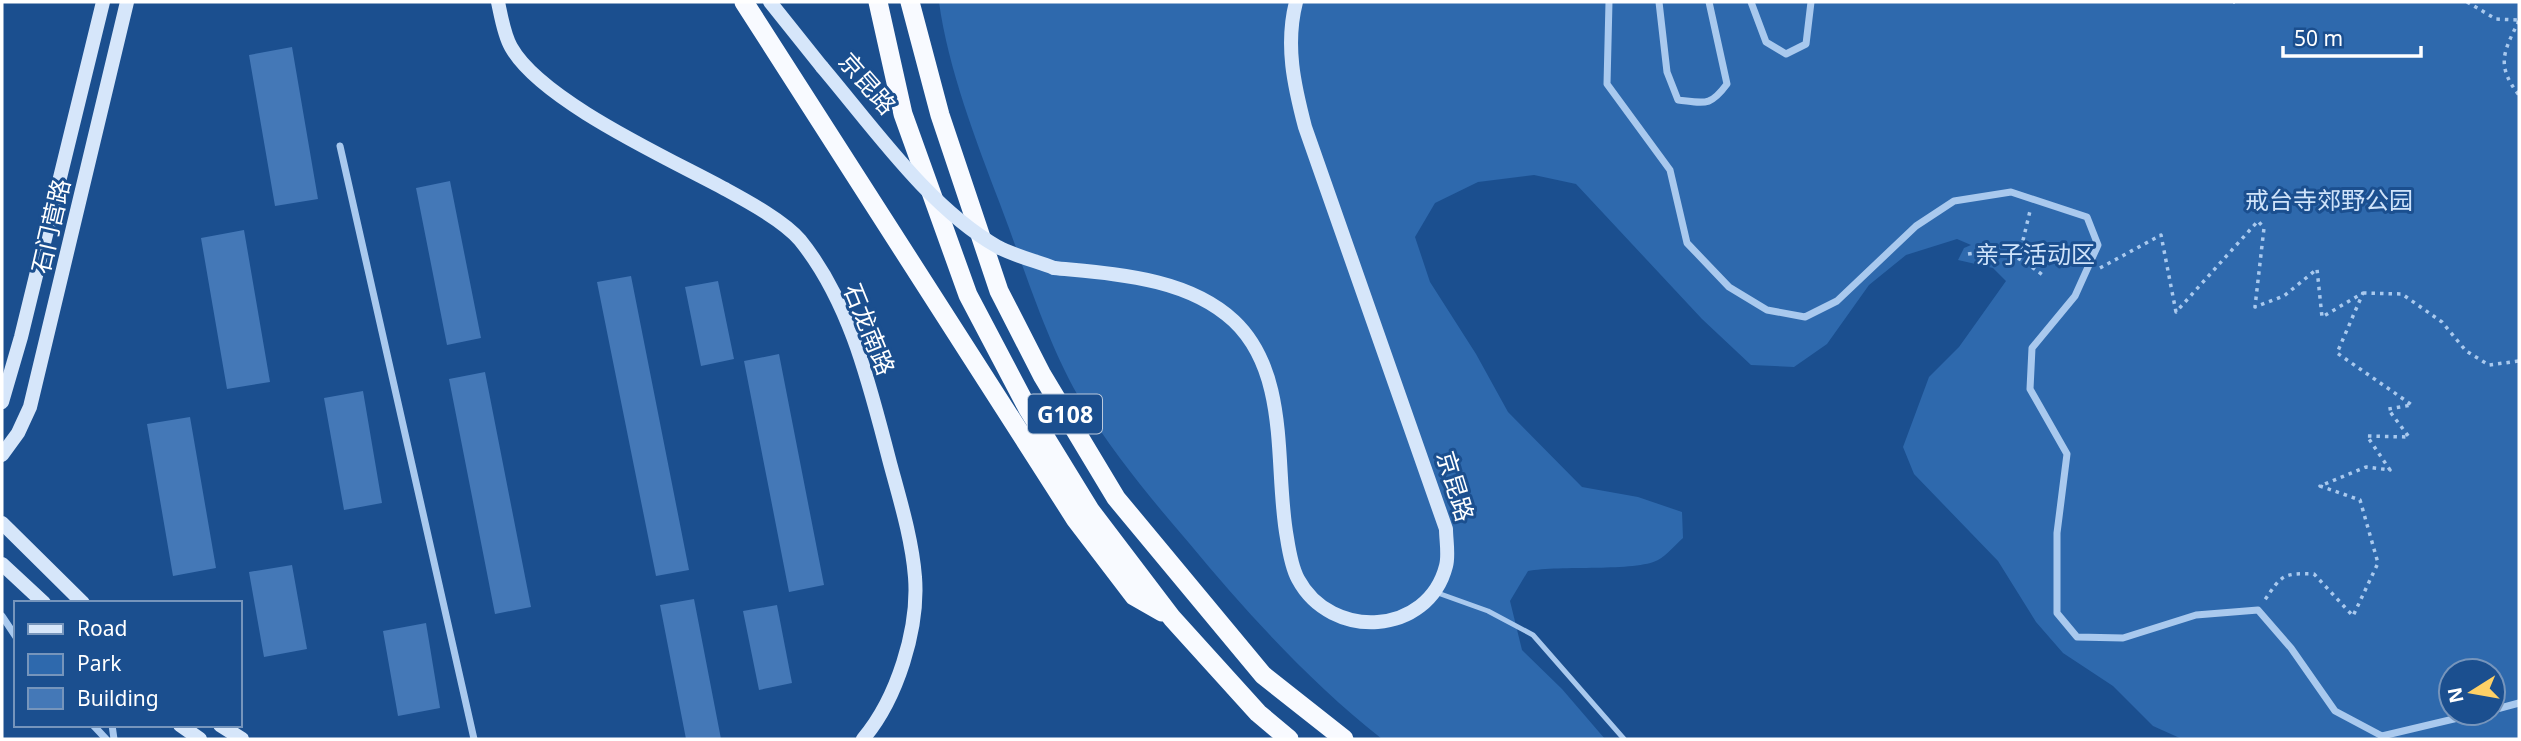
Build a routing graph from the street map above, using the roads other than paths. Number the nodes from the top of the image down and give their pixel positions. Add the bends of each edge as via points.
1 (103, 2) edge
2 (127, 2) edge
3 (498, 2) edge
4 (744, 2) edge
5 (770, 2) edge
6 (878, 2) edge
7 (1296, 2) edge
8 (1609, 2) edge
9 (1659, 2) edge
10 (1709, 2) edge
11 (1751, 2) edge
12 (1811, 2) edge
13 (911, 6) edge
14 (340, 146) dead end
15 (2, 402) edge
16 (2, 455) edge
17 (2, 523) edge
18 (2, 564) edge
19 (1433, 592) junction
20 (42, 601) edge
21 (81, 601) edge
22 (2, 616) edge
23 (1172, 618) junction
24 (14, 633) edge
25 (2437, 723) edge
26 (183, 727) edge
27 (223, 727) edge
28 (200, 739) edge
29 (242, 739) edge
30 (474, 739) edge
31 (863, 739) edge
32 (1289, 739) edge
33 (1344, 739) edge
34 (1624, 739) edge

1 - 15 main road, 石门营路
2 - 16 main road, 石门营路 via 30,407
3 - 31 main road, 石龙南路 via 511,48 537,75 576,107 750,203 799,238 841,306 869,386 902,508 915,578 909,652 875,725
4 - 23 highway via 1076,520 1134,596
5 - 19 main road, 京昆路, bridge via 925,187 963,223 1000,248 1054,268 1174,287 1234,321 1256,351 1270,387 1289,548 1297,579 1316,603 1345,620 1378,624 1409,613
6 - 23 highway, 京昆路 / G108 via 904,114 968,295 1028,409 1090,510
7 - 19 main road, 京昆路 via 1291,64 1306,127 1446,529 1447,565
8 - 25 street via 1607,84 1670,170 1687,243 1729,287 1768,310 1805,317 1838,300 1916,226 1954,201 2011,192 2087,217 2098,245 2075,296 2032,348 2030,389 2067,454 2057,533 2057,613 2077,636 2123,638 2196,615 2258,610 2335,711 2382,736
9 - 10 street via 1667,72 1678,100 1705,104 1716,99 1727,84
11 - 12 street via 1766,42 1786,54 1806,44
13 - 33 highway, 京昆路 / G108 via 940,115 999,291 1042,375 1116,498 1228,633 1263,675
14 - 30 street
17 - 21 main road
18 - 20 main road
19 - 34 lane via 1488,611 1533,635
22 - 24 street
23 - 32 highway, 京昆路 / G108 via 1258,713
26 - 28 main road
27 - 29 main road

